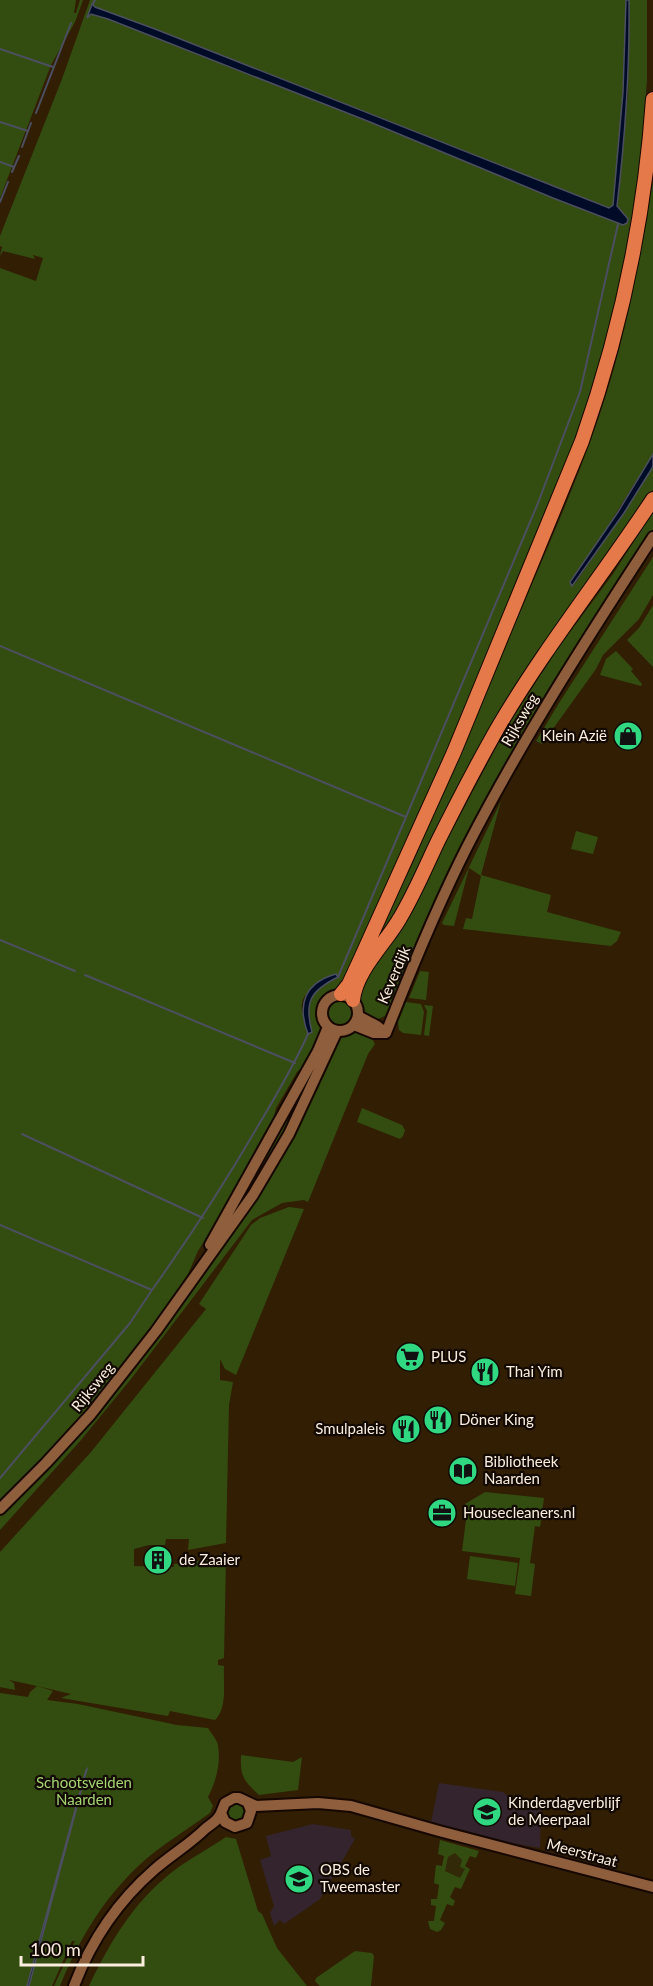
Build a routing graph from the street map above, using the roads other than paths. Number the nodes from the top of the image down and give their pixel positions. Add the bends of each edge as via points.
1 (653, 99) edge
2 (653, 499) edge
3 (653, 537) edge
4 (430, 928) joint
5 (347, 997) junction
6 (356, 1020) junction
7 (332, 1029) junction
8 (196, 1272) junction
9 (0, 1509) edge
10 (248, 1803) junction
11 (365, 1811) junction
12 (221, 1813) junction
13 (249, 1820) junction
14 (231, 1826) junction
15 (198, 1838) junction
16 (653, 1887) edge
17 (74, 1986) edge

1 - 5 highway via 633,256 592,413 454,752 349,984
2 - 5 highway via 550,645 500,725 400,918
3 - 4 main road, Rijksweg via 525,742 467,846
4 - 6 main road, Keverdijk via 386,1033
5 - 6 main road via 357,1006
5 - 7 main road via 330,997 322,1008 322,1015
6 - 7 main road via 343,1031
7 - 8 main road, Rijksweg
7 - 8 main road, Rijksweg via 289,1134 253,1195
8 - 9 main road, Rijksweg via 91,1414
10 - 11 main road, Meerstraat via 333,1803
10 - 12 main road via 239,1798 229,1800
10 - 13 main road
11 - 13 main road, Meerstraat via 303,1809 261,1813
11 - 16 main road, Meerstraat
12 - 14 main road
12 - 15 main road
13 - 14 main road via 239,1827
14 - 15 main road
15 - 17 main road via 153,1871 116,1910 98,1935

